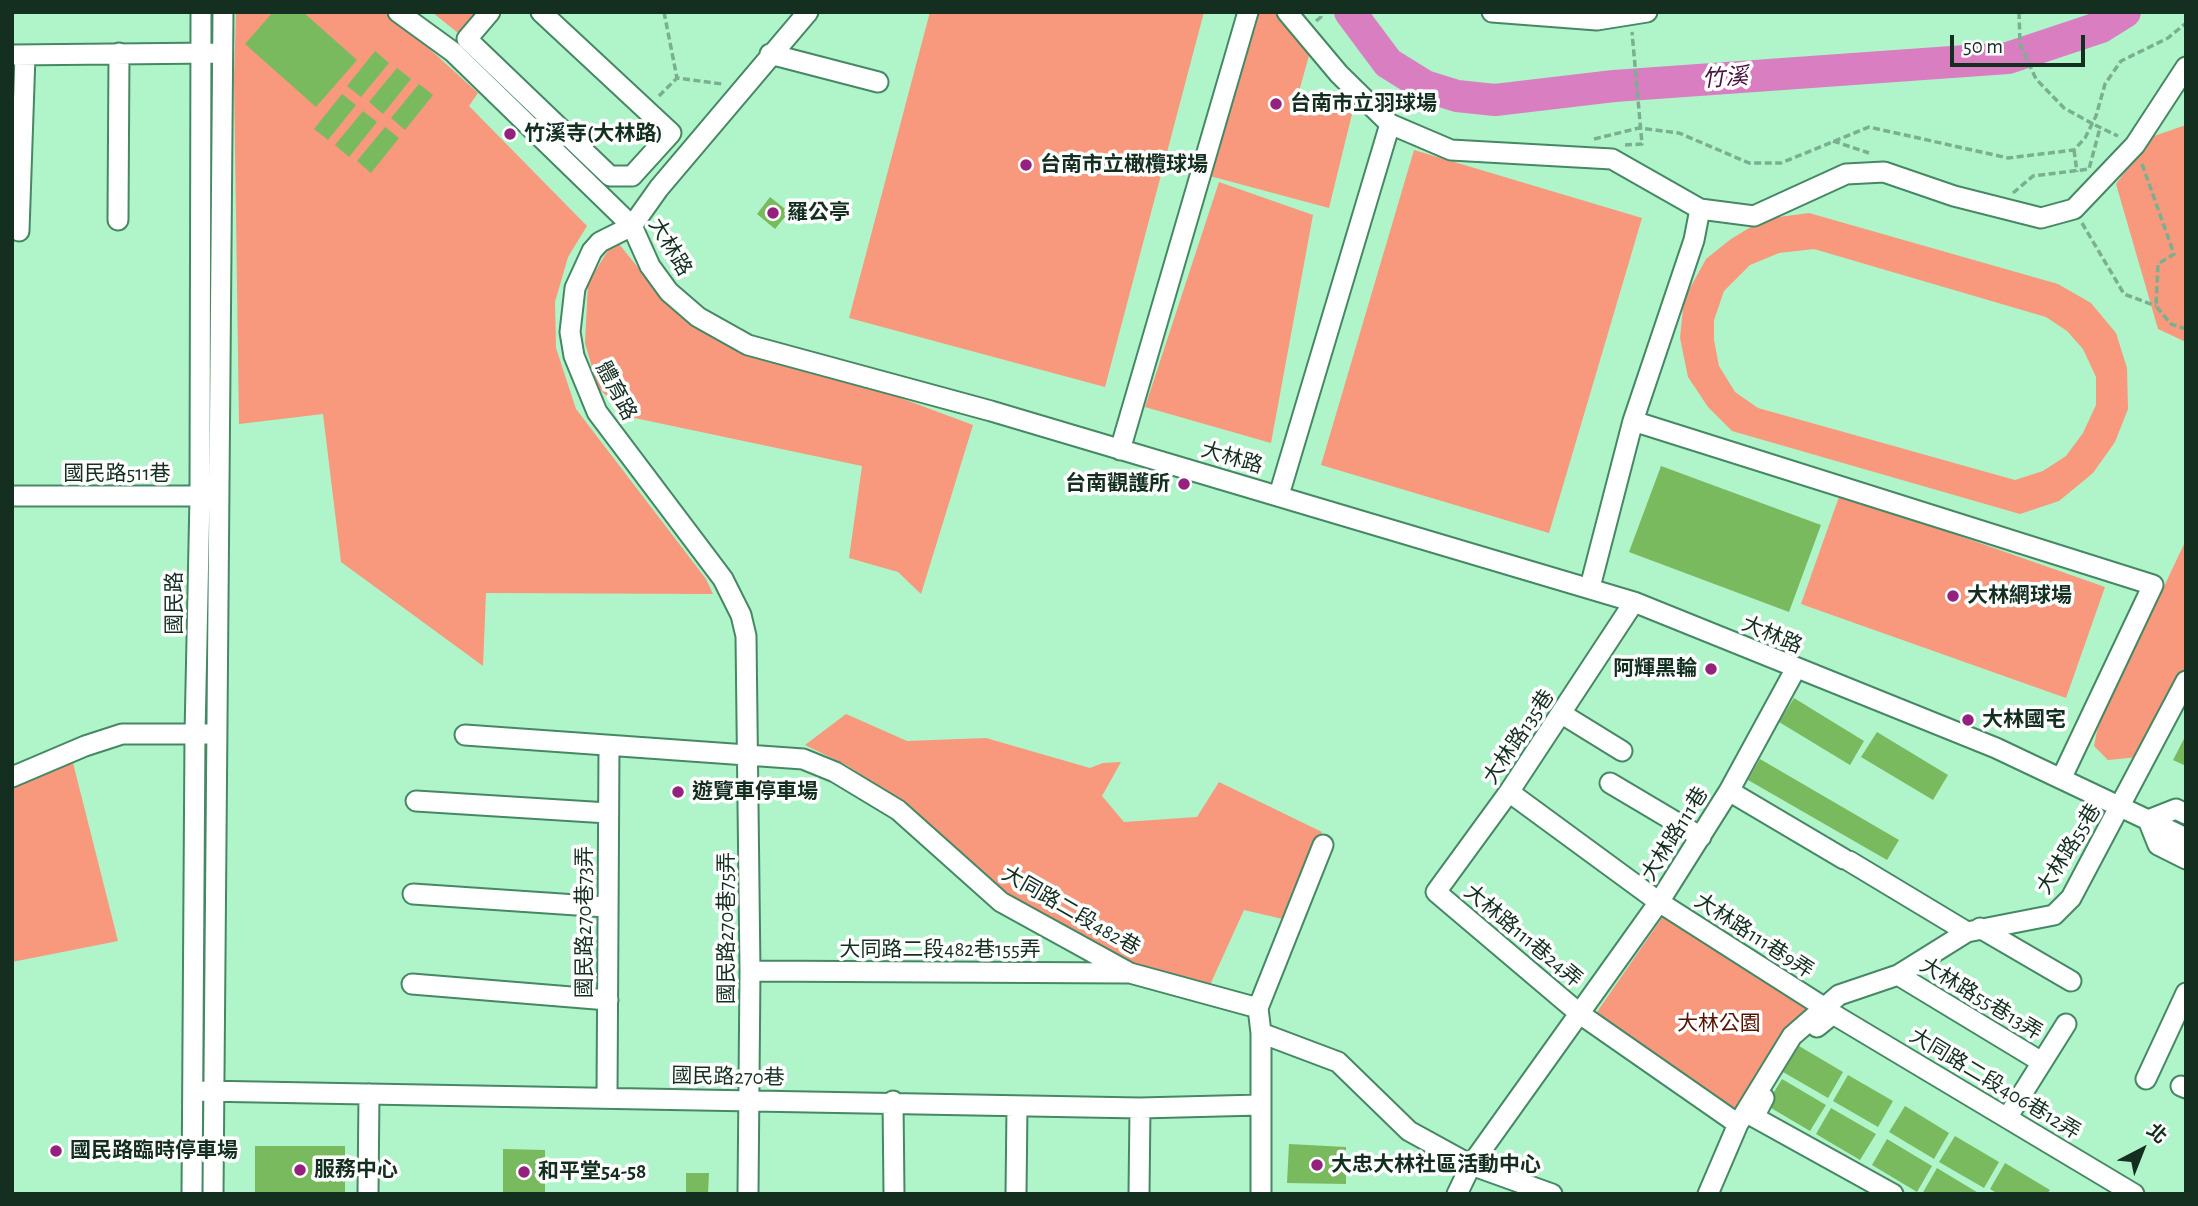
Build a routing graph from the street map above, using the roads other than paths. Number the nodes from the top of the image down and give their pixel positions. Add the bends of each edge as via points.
1 (201, 12) edge
2 (223, 12) edge
3 (398, 12) edge
4 (490, 12) edge
5 (541, 12) edge
6 (808, 12) edge
7 (1248, 12) edge
8 (1287, 12) edge
9 (1492, 12) edge
10 (1647, 12) edge
11 (460, 46) junction
12 (119, 53) junction
13 (202, 53) junction
14 (223, 53) junction
15 (770, 54) junction
16 (19, 55) edge
17 (2186, 67) edge
18 (878, 82) dead end
19 (1390, 124) junction
20 (1700, 209) junction
21 (118, 220) dead end
22 (632, 226) junction
23 (19, 231) dead end
24 (1633, 421) junction
25 (1120, 450) junction
26 (1279, 495) junction
27 (12, 496) edge
28 (221, 496) junction
29 (200, 497) junction
30 (1590, 587) junction
31 (1634, 602) junction
32 (1795, 670) junction
33 (2186, 681) edge
34 (1562, 714) junction
35 (195, 734) junction
36 (218, 734) junction
37 (465, 735) dead end
38 (609, 747) junction
39 (1622, 751) dead end
40 (749, 756) junction
41 (12, 777) edge
42 (2062, 777) junction
43 (1610, 783) dead end
44 (1729, 791) junction
45 (1509, 792) junction
46 (416, 801) dead end
47 (2122, 806) junction
48 (608, 813) junction
49 (2186, 814) edge
50 (2148, 820) junction
51 (1701, 837) junction
52 (2186, 838) edge
53 (1324, 845) dead end
54 (2186, 859) edge
55 (1436, 892) joint
56 (413, 894) dead end
57 (1659, 902) junction
58 (606, 907) junction
59 (1974, 930) junction
60 (750, 971) junction
61 (1130, 974) junction
62 (195, 975) junction
63 (1898, 975) junction
64 (216, 976) junction
65 (2071, 981) dead end
66 (412, 984) dead end
67 (2186, 993) edge
68 (608, 1000) junction
69 (1258, 1008) junction
70 (1829, 1011) junction
71 (1580, 1014) junction
72 (2066, 1024) dead end
73 (1261, 1033) junction
74 (2040, 1062) junction
75 (2146, 1079) dead end
76 (194, 1091) junction
77 (215, 1091) junction
78 (369, 1094) junction
79 (607, 1098) junction
80 (749, 1100) junction
81 (893, 1101) junction
82 (1017, 1105) junction
83 (1260, 1105) junction
84 (1140, 1108) junction
85 (2007, 1118) junction
86 (1746, 1120) junction
87 (1471, 1165) junction
88 (192, 1194) edge
89 (214, 1194) edge
90 (368, 1194) edge
91 (748, 1194) edge
92 (894, 1194) edge
93 (1016, 1194) edge
94 (1139, 1194) edge
95 (1261, 1194) edge
96 (1457, 1194) edge
97 (1552, 1194) edge
98 (1708, 1194) edge
99 (1893, 1194) edge
100 (2134, 1194) edge

1 - 13 street, 國民路
2 - 14 street
3 - 11 street, 大林路
4 - 11 street
5 - 11 street via 671,133 632,176 610,176
6 - 15 street, 體育路
7 - 25 street
8 - 19 street via 1339,74
9 - 10 street via 1597,20
11 - 22 street, 大林路
12 - 13 street
12 - 16 street
12 - 21 street
13 - 14 street
13 - 29 street, 國民路
14 - 28 street
15 - 18 street
15 - 22 street, 體育路
16 - 23 street
17 - 20 street via 2135,145 2074,209 2041,218 1884,172 1846,174 1754,216
19 - 20 street via 1451,150 1612,159
19 - 26 street
20 - 24 street
22 - 25 street, 大林路 via 650,267 669,292 698,317 748,345
22 - 40 street, 體育路 via 600,242 585,265 572,309 574,356 584,386 608,428 733,596 746,636
24 - 30 street
24 - 42 street via 2152,586
25 - 26 street, 大林路
26 - 30 street, 大林路
27 - 29 street, 國民路511巷
28 - 29 street, 國民路511巷
28 - 36 street
29 - 35 street, 國民路
30 - 31 street, 大林路
31 - 32 street, 大林路
31 - 34 street, 大林路135巷
32 - 42 street, 大林路
32 - 44 street, 大林路111巷
33 - 47 street, 大林路55巷
34 - 39 street
34 - 45 street, 大林路135巷
35 - 36 street
35 - 41 street via 122,734
35 - 62 street, 國民路
36 - 64 street
37 - 38 street, 大同路二段482巷
38 - 40 street, 大同路二段482巷
38 - 48 street, 國民路270巷73弄
40 - 60 street, 國民路270巷75弄
40 - 61 street, 大同路二段482巷 via 803,759 864,787 898,810 1001,902
42 - 47 street, 大林路
43 - 51 street
44 - 51 street, 大林路111巷
44 - 59 street
45 - 55 street, 大林路135巷
45 - 57 street, 大林路111巷9弄
46 - 48 street
47 - 50 street, 大林路
47 - 59 street, 大林路55巷 via 2071,898 2054,915
48 - 58 street, 國民路270巷73弄
49 - 50 street via 2176,809
50 - 52 street, 大林路
50 - 54 street via 2158,845
51 - 57 street, 大林路111巷
53 - 69 street
55 - 71 street, 大林路111巷24弄
56 - 58 street
57 - 70 street, 大林路111巷9弄
57 - 71 street, 大林路111巷
58 - 68 street, 國民路270巷73弄
59 - 63 street, 大林路55巷
59 - 65 street
60 - 61 street, 大同路二段482巷155弄
60 - 80 street, 國民路270巷75弄
61 - 69 street, 大同路二段482巷
62 - 64 street
62 - 76 street, 國民路
63 - 70 street, 大林路55巷 via 1839,995
63 - 74 street, 大林路55巷13弄
64 - 77 street
66 - 68 street
67 - 75 street
68 - 79 street, 國民路270巷73弄
69 - 73 street
70 - 85 street, 大同路二段406巷12弄
70 - 86 street, 大林路55巷 via 1798,1041
71 - 86 street, 大林路111巷24弄
71 - 87 street, 大林路111巷
72 - 74 street
73 - 83 street
73 - 87 street via 1338,1062 1409,1130
74 - 85 street
76 - 77 street, 國民路270巷
76 - 88 street, 國民路
77 - 78 street, 國民路270巷
77 - 89 street
78 - 79 street, 國民路270巷
78 - 90 street
79 - 80 street, 國民路270巷
80 - 81 street, 國民路270巷
80 - 91 street, 國民路270巷75弄
81 - 82 street, 國民路270巷
81 - 92 street
82 - 84 street, 國民路270巷
82 - 93 street
83 - 84 street, 國民路270巷
83 - 95 street
84 - 94 street
85 - 100 street, 大同路二段406巷12弄
86 - 98 street, 大林路55巷
86 - 99 street, 大林路111巷24弄
87 - 96 street
87 - 97 street

